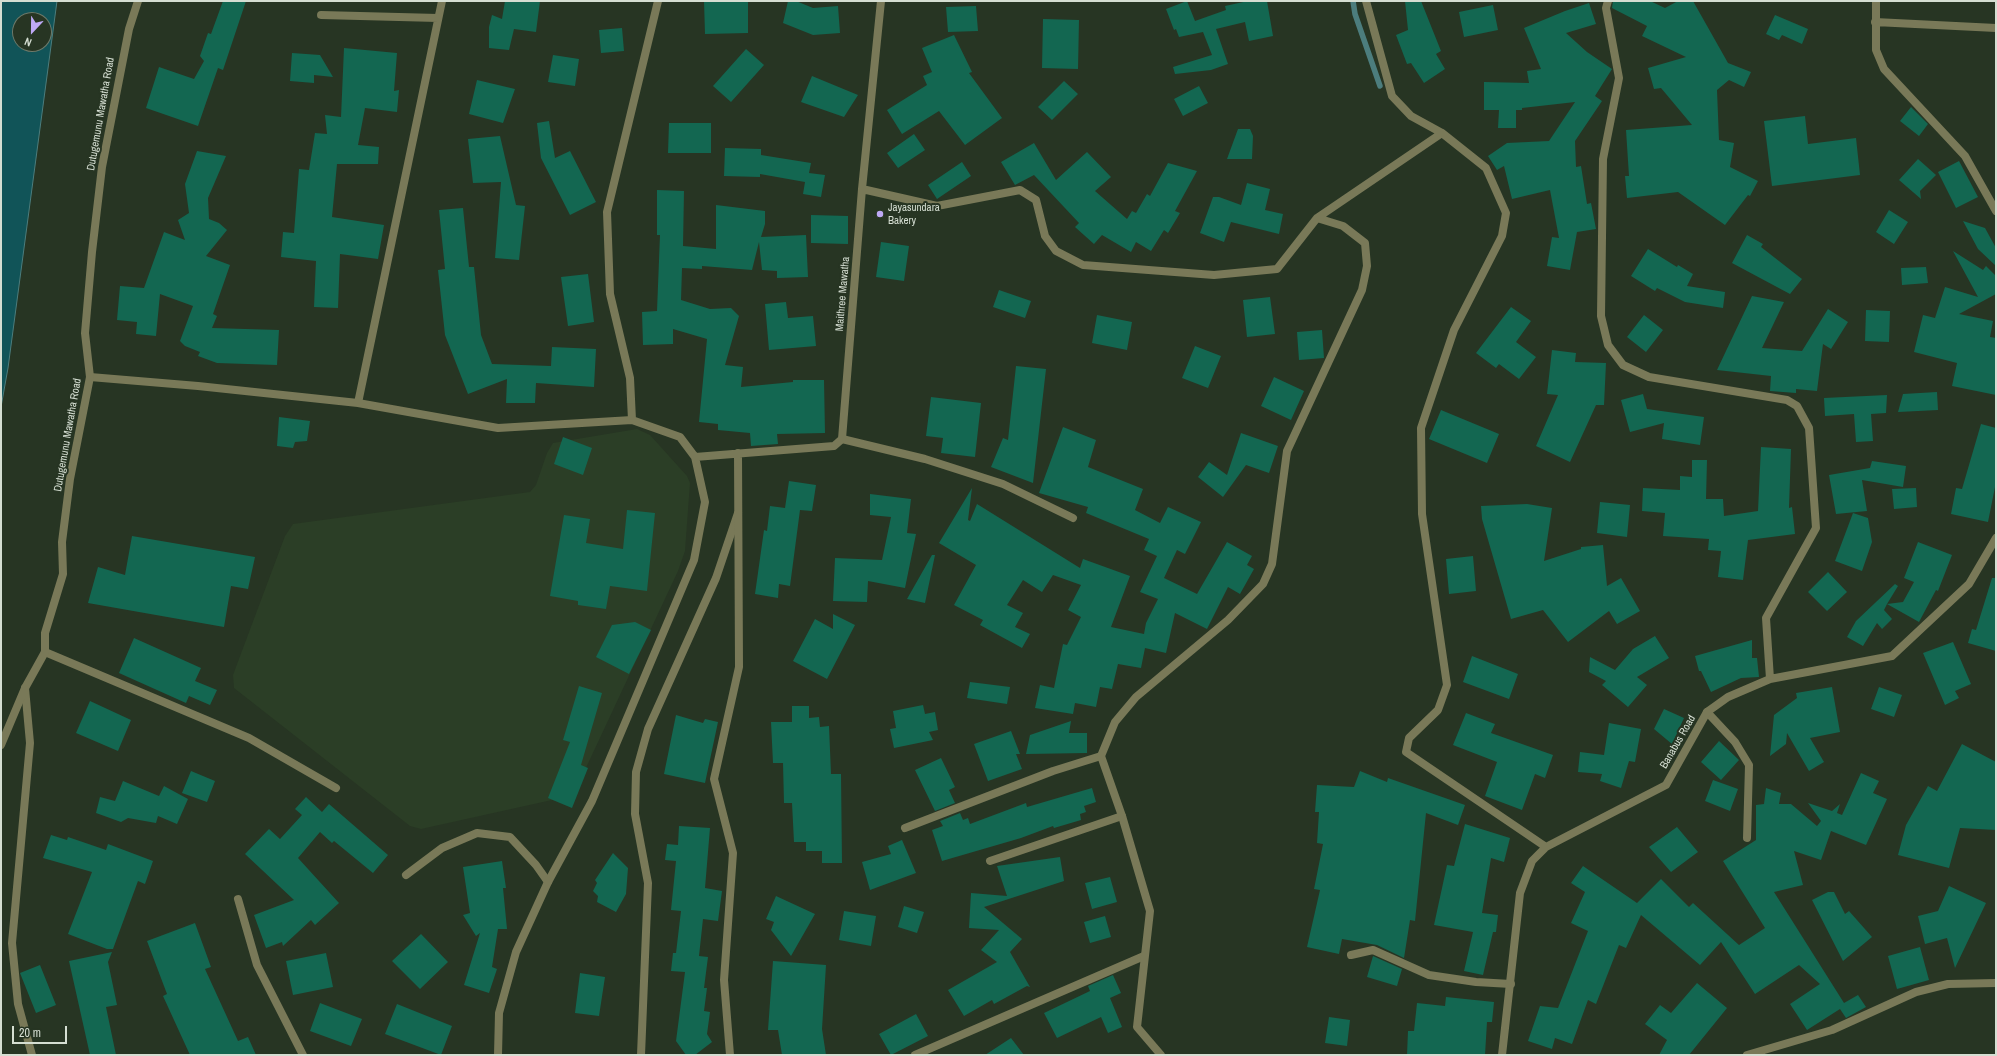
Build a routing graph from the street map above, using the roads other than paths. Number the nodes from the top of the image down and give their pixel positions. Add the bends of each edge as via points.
1 (138, 1) edge
2 (442, 1) edge
3 (658, 1) edge
4 (881, 1) edge
5 (1366, 1) edge
6 (1608, 1) edge
7 (1876, 1) edge
8 (321, 15) dead end
9 (438, 18) junction
10 (1875, 22) junction
11 (1996, 28) edge
12 (1442, 133) junction
13 (862, 189) junction
14 (1996, 211) edge
15 (1317, 218) junction
16 (90, 377) junction
17 (358, 403) junction
18 (632, 420) junction
19 (842, 439) junction
20 (738, 453) junction
21 (695, 457) junction
22 (739, 510) junction
23 (1073, 518) dead end
24 (1996, 538) edge
25 (45, 652) junction
26 (1770, 679) junction
27 (25, 688) junction
28 (1708, 712) junction
29 (1, 745) edge
30 (1101, 756) junction
31 (336, 788) dead end
32 (1122, 816) junction
33 (905, 828) dead end
34 (1747, 838) dead end
35 (1546, 847) junction
36 (990, 861) dead end
37 (406, 875) dead end
38 (548, 882) junction
39 (238, 899) dead end
40 (1351, 955) dead end
41 (1144, 956) junction
42 (1996, 983) edge
43 (1511, 984) junction
44 (32, 1055) edge
45 (303, 1055) edge
46 (498, 1055) edge
47 (641, 1055) edge
48 (730, 1055) edge
49 (915, 1055) edge
50 (1161, 1055) edge
51 (1502, 1055) edge
52 (1748, 1055) edge

1 - 16 street, Dutugemunu Mawatha Road via 129,29 116,92 95,221 85,333
2 - 9 street
3 - 18 street via 607,212 610,294 630,378
4 - 13 street, Maithree Mawatha
5 - 12 street via 1392,96 1411,116
6 - 26 street via 1606,8 1619,78 1603,158 1601,316 1608,345 1623,365 1649,378 1787,400 1798,406 1809,428 1816,528 1766,618
7 - 10 street
8 - 9 street
9 - 17 street
10 - 11 street
10 - 14 street via 1876,50 1884,70 1965,156
12 - 15 street
12 - 35 street via 1486,168 1506,213 1502,236 1454,330 1421,428 1422,514 1447,685 1438,710 1409,738 1406,752
13 - 15 street via 937,206 1020,190 1036,200 1045,236 1056,250 1083,265 1214,275 1277,269
13 - 19 street, Maithree Mawatha
15 - 30 street via 1343,226 1365,244 1367,266 1362,290 1287,451 1272,564 1263,584 1228,620 1136,697 1115,722
16 - 17 street
16 - 25 street, Dutugemunu Mawatha Road via 70,479 62,542 63,574 45,633
17 - 18 street via 498,428
18 - 21 street via 680,437
19 - 20 street via 834,446
19 - 23 street via 1004,484
20 - 21 street
20 - 22 street
21 - 38 street via 705,502 694,560 592,802
22 - 47 street via 716,578 648,729 636,772 635,814 648,883
22 - 48 street via 739,667 714,780 733,853 724,980
24 - 26 street, Banabus Road via 1968,584 1892,656
25 - 27 street, Dutugemunu Mawatha Road
25 - 31 street via 250,738
26 - 28 street, Banabus Road via 1728,696
27 - 29 street, Dutugemunu Mawatha Road
27 - 44 street via 30,743 12,943 18,1004
28 - 34 street via 1735,742 1748,765
28 - 35 street, Banabus Road via 1666,785
30 - 32 street
30 - 33 street via 1053,771
32 - 36 street
32 - 41 street via 1150,911
35 - 43 street, Banabus Road via 1532,861 1520,893
37 - 38 street via 442,848 477,833 510,837
38 - 46 street via 516,952 499,1013
39 - 45 street via 257,965
40 - 43 street via 1373,950 1429,975
41 - 49 street
41 - 50 street via 1137,1027
42 - 52 street via 1948,984 1916,992 1832,1030
43 - 51 street, Banabus Road

